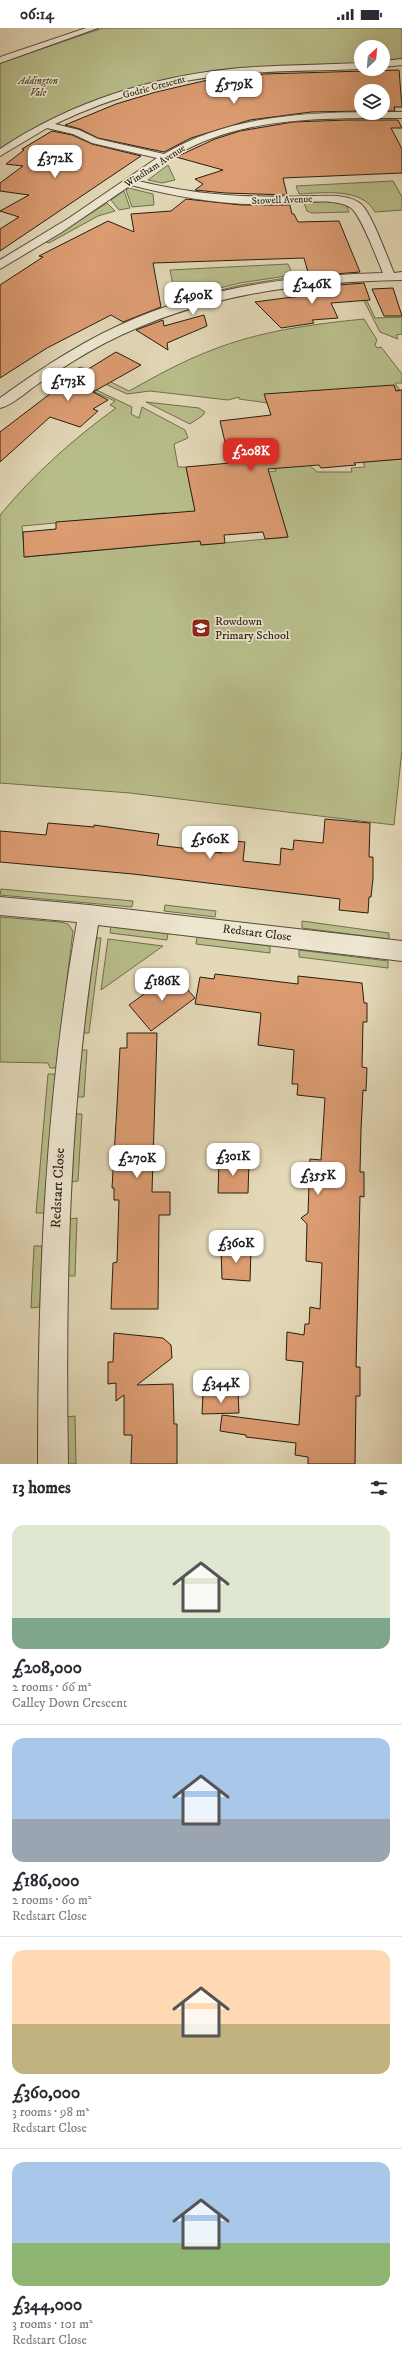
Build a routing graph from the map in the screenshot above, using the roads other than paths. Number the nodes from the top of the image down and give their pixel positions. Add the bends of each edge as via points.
1 (94, 28) edge
2 (0, 60) edge
3 (402, 62) edge
4 (390, 63) edge
5 (354, 66) edge
6 (402, 114) edge
7 (47, 125) junction
8 (0, 153) edge
9 (165, 157) junction
10 (130, 182) junction
11 (0, 265) edge
12 (396, 276) edge
13 (0, 404) edge
14 (0, 906) edge
15 (89, 914) junction
16 (402, 951) edge
17 (53, 1464) edge

1 - 2 street
3 - 4 street
5 - 7 street, Godric Crescent via 248,70 196,77 112,98
6 - 9 street, Windham Avenue via 320,116 259,123 204,138
7 - 8 street, Godric Crescent
7 - 9 street
9 - 10 street, Windham Avenue
10 - 11 street, Windham Avenue via 65,226
10 - 12 street, Stowell Avenue via 187,196 212,199 335,199 349,202 357,206 362,213
12 - 13 street via 298,282 222,295 177,308 128,327 86,348
14 - 15 street, Redstart Close
15 - 16 street, Redstart Close
15 - 17 street, Redstart Close via 74,1009 57,1204 52,1362

